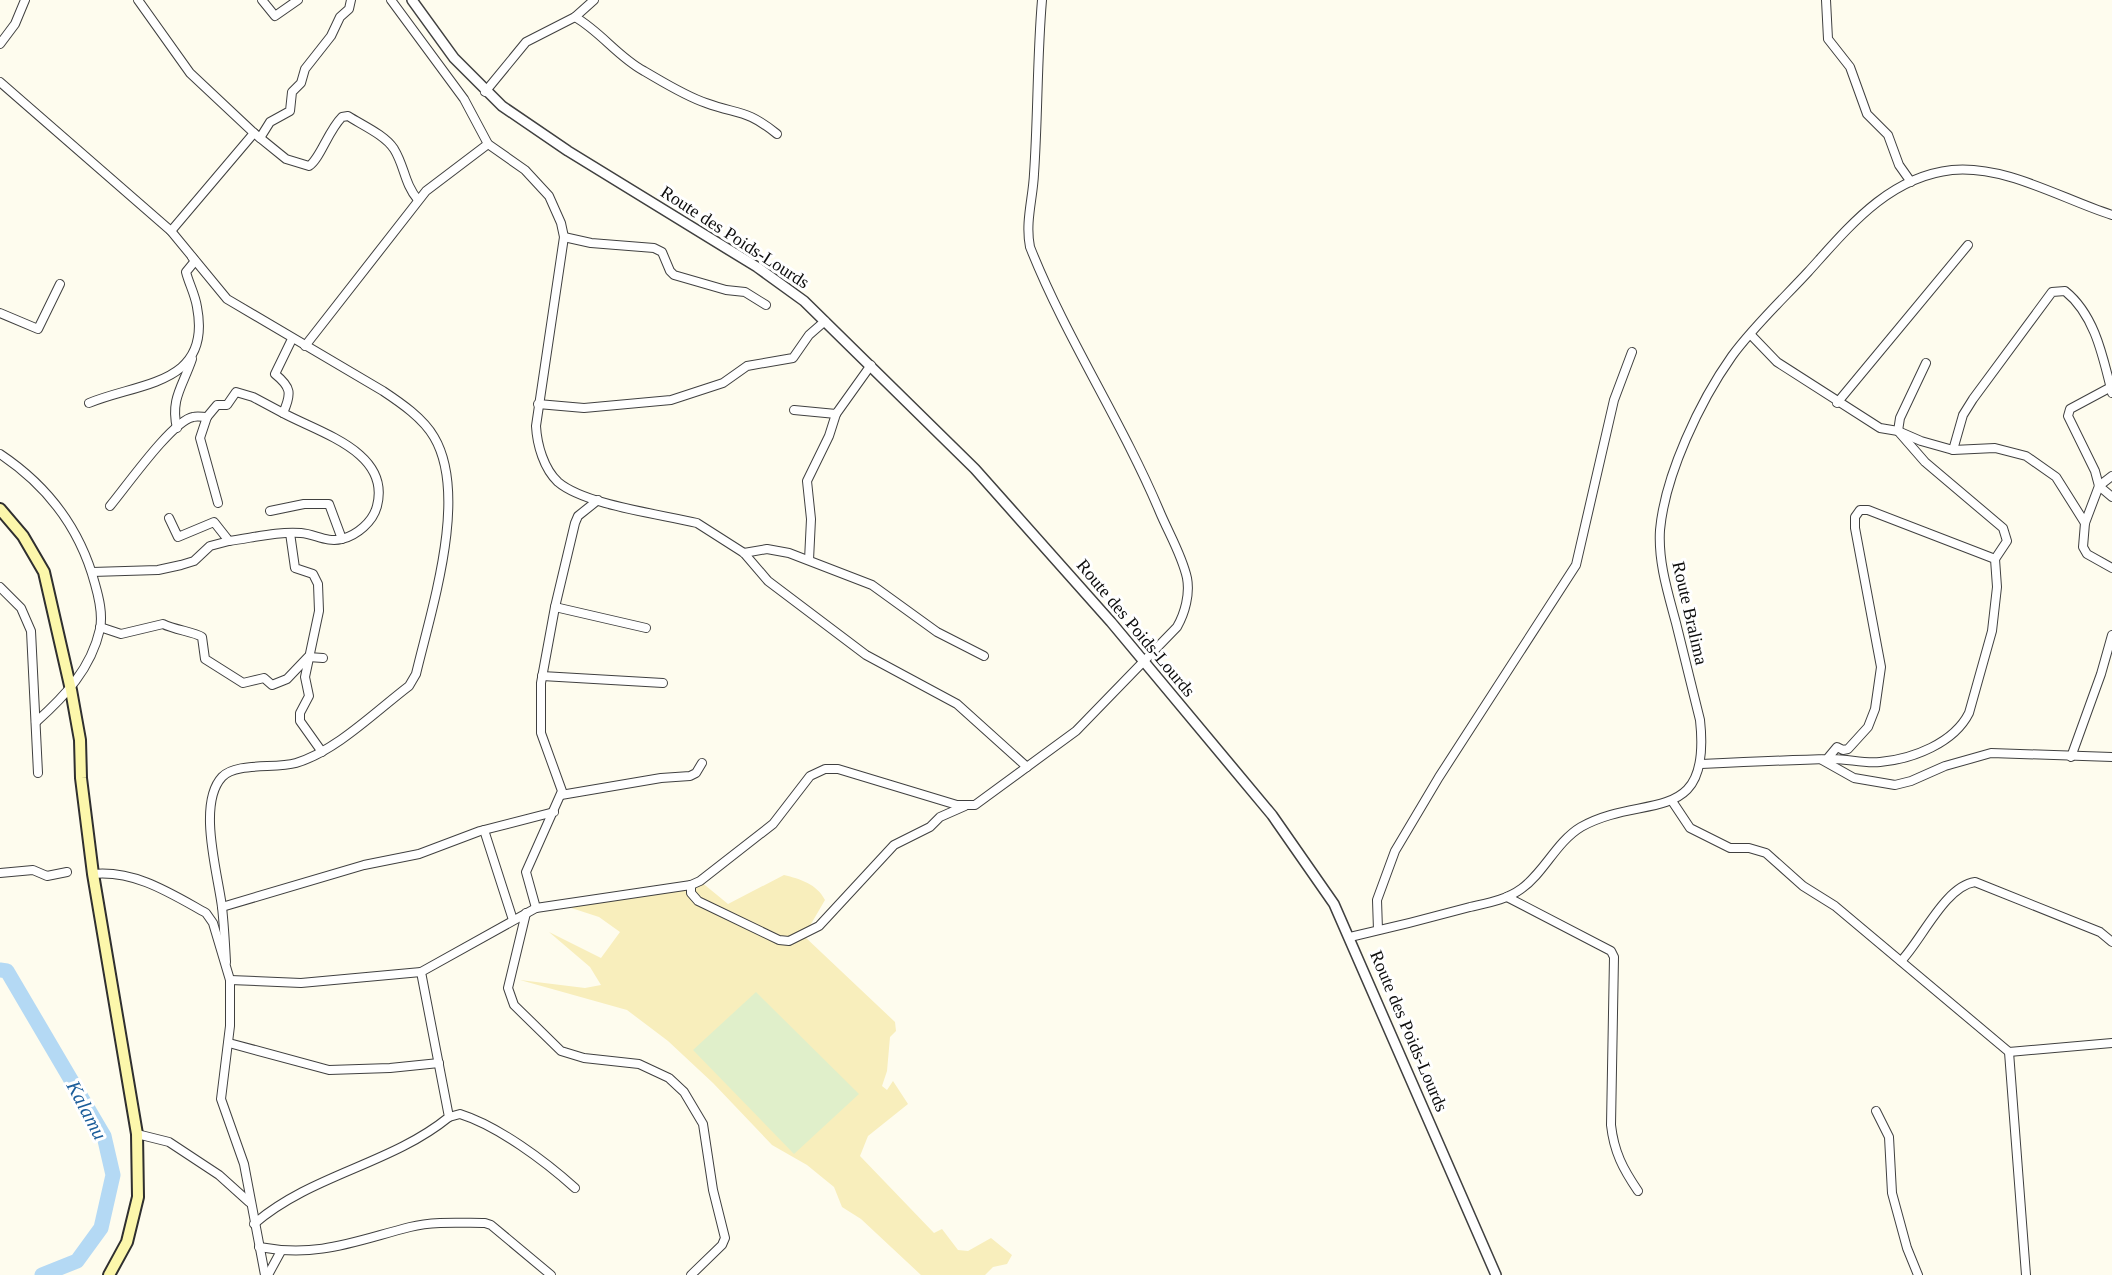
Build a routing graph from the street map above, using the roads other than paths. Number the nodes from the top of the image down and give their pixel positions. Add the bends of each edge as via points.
1 (25, 0) edge
2 (138, 0) edge
3 (262, 0) edge
4 (298, 0) edge
5 (351, 0) edge
6 (391, 0) edge
7 (412, 0) edge
8 (594, 0) edge
9 (1042, 0) edge
10 (1827, 0) edge
11 (575, 17) junction
12 (0, 44) edge
13 (0, 82) edge
14 (485, 92) junction
15 (777, 134) dead end
16 (257, 136) junction
17 (488, 144) junction
18 (1911, 182) junction
19 (418, 200) junction
20 (2112, 215) edge
21 (171, 231) junction
22 (564, 237) junction
23 (1968, 245) dead end
24 (187, 250) junction
25 (60, 284) dead end
26 (766, 305) dead end
27 (0, 313) edge
28 (825, 321) junction
29 (1751, 335) junction
30 (292, 339) junction
31 (305, 346) junction
32 (1632, 352) dead end
33 (193, 356) junction
34 (1926, 363) dead end
35 (871, 366) junction
36 (2111, 390) edge
37 (89, 403) dead end
38 (1837, 403) junction
39 (538, 404) junction
40 (794, 410) dead end
41 (283, 413) junction
42 (836, 414) junction
43 (207, 417) junction
44 (177, 428) junction
45 (1898, 431) junction
46 (1953, 450) junction
47 (0, 454) edge
48 (2112, 476) edge
49 (2099, 486) junction
50 (2112, 497) edge
51 (598, 500) junction
52 (218, 503) dead end
53 (110, 506) dead end
54 (0, 509) edge
55 (270, 511) dead end
56 (169, 518) dead end
57 (2085, 523) junction
58 (290, 533) junction
59 (342, 539) junction
60 (229, 541) junction
61 (744, 553) junction
62 (1995, 559) junction
63 (809, 560) junction
64 (2112, 568) edge
65 (92, 572) junction
66 (0, 587) edge
67 (555, 607) junction
68 (100, 627) junction
69 (646, 628) dead end
70 (2112, 635) edge
71 (984, 656) dead end
72 (308, 657) junction
73 (323, 658) dead end
74 (1143, 661) junction
75 (2108, 664) edge
76 (542, 676) junction
77 (663, 682) dead end
78 (71, 690) junction
79 (36, 722) junction
80 (322, 752) junction
81 (2071, 757) junction
82 (2112, 757) edge
83 (1824, 759) junction
84 (702, 763) dead end
85 (1701, 764) junction
86 (1027, 767) junction
87 (38, 773) dead end
88 (561, 795) junction
89 (1672, 801) junction
90 (965, 806) junction
91 (554, 812) junction
92 (484, 830) junction
93 (67, 872) dead end
94 (0, 873) edge
95 (93, 873) junction
96 (691, 885) junction
97 (1507, 897) junction
98 (222, 907) junction
99 (536, 908) junction
100 (526, 913) junction
101 (513, 920) junction
102 (1378, 930) junction
103 (1350, 937) junction
104 (2112, 942) edge
105 (1901, 961) junction
106 (226, 962) junction
107 (421, 972) junction
108 (230, 980) junction
109 (229, 1043) junction
110 (2112, 1043) edge
111 (2009, 1052) junction
112 (439, 1063) junction
113 (1876, 1111) dead end
114 (449, 1117) junction
115 (137, 1134) junction
116 (575, 1188) dead end
117 (1638, 1191) dead end
118 (249, 1202) junction
119 (254, 1224) junction
120 (259, 1247) junction
121 (281, 1251) junction
122 (110, 1275) edge
123 (266, 1275) edge
124 (551, 1275) edge
125 (691, 1275) edge
126 (1496, 1275) edge
127 (1918, 1275) edge
128 (2026, 1275) edge

1 - 12 street via 15,24
2 - 16 street via 190,73
3 - 4 street via 275,16
5 - 16 street via 292,92 290,111
6 - 17 street via 464,99
7 - 14 street, Route des Poids-Lourds via 454,58
8 - 11 street
9 - 74 street via 1035,174 1027,226 1030,247 1144,476 1187,578 1181,620
10 - 18 street via 1828,39 1850,67 1867,114 1888,135 1899,165
11 - 14 street via 526,42
11 - 15 street via 644,71 699,101 746,112
13 - 21 street
14 - 28 street, Route des Poids-Lourds via 568,151 757,267
16 - 19 street via 286,159 309,166 329,132 342,117 348,116 391,144 400,159 407,186
16 - 21 street
17 - 19 street
17 - 22 street via 525,170 549,196
18 - 20 street, Route Bralima via 1951,170 1982,171
18 - 29 street, Route Bralima via 1886,194 1852,224
19 - 31 street
21 - 24 street
22 - 26 street via 654,248 662,252 674,275 745,292
22 - 39 street
23 - 38 street
24 - 30 street via 221,295
24 - 33 street via 195,261 186,272 198,310
25 - 27 street via 38,329
28 - 35 street, Route des Poids-Lourds
28 - 39 street via 793,358 747,366 723,383 671,400 584,408
29 - 38 street via 1777,362
29 - 85 street, Route Bralima via 1732,355 1687,441 1668,491 1660,530 1661,567 1700,720
30 - 31 street
30 - 41 street via 275,374 288,386 291,395
31 - 80 street via 397,400 428,429 447,470 450,498 435,596 413,680
32 - 102 street via 1617,388 1576,565 1395,851 1377,900
33 - 37 street via 180,370 161,381
33 - 44 street via 174,400
34 - 45 street via 1900,418
35 - 42 street
35 - 74 street, Route des Poids-Lourds via 1000,496
36 - 46 street via 2090,324 2073,297 2065,291 2052,292 1973,399 1963,415
36 - 49 street via 2068,412
38 - 45 street via 1880,428
39 - 51 street via 537,438 552,475 565,487
40 - 42 street
41 - 43 street via 238,392 226,406 217,405
41 - 59 street via 338,440 373,467 380,487 375,512 363,528
42 - 63 street via 830,436 807,481 812,519
43 - 44 street via 192,417
43 - 52 street via 200,438
44 - 53 street via 159,442
45 - 46 street
45 - 62 street via 1925,462 2003,528 2007,541
46 - 57 street via 1995,448 2026,456 2056,477
47 - 65 street via 48,493 71,524
48 - 49 street
49 - 50 street
49 - 57 street
51 - 61 street via 697,523
51 - 67 street via 575,523
54 - 78 main road via 23,536 44,572
55 - 59 street via 329,504
56 - 60 street via 178,537 214,522
57 - 64 street via 2085,551
58 - 59 street
58 - 60 street
58 - 72 street via 296,568 312,574 318,584 319,611
60 - 65 street via 210,546 194,561 181,565 158,570
61 - 63 street via 777,550
61 - 86 street via 757,572 787,597 884,666 957,704
62 - 83 street via 1997,586 1992,631 1963,726 1952,737 1908,756 1880,762
62 - 83 street via 1860,510 1855,528 1879,649 1880,676 1875,709 1866,730 1848,749 1837,747
63 - 71 street via 872,585 938,632
65 - 68 street
66 - 79 street via 21,608 31,631
67 - 69 street
67 - 76 street
68 - 72 street via 121,634 163,624 200,635 205,658 243,683 264,678 272,685 287,679
68 - 78 street via 87,663
70 - 75 street
72 - 73 street
72 - 80 street via 305,677 309,692 300,721
74 - 86 street via 1090,718
74 - 103 street, Route des Poids-Lourds via 1294,843 1334,904
75 - 81 street
76 - 77 street
76 - 88 street via 541,733 561,784
78 - 79 street
78 - 95 main road
79 - 87 street
80 - 98 street via 279,767 235,768 221,778 211,809
81 - 82 street
81 - 83 street via 1991,753 1895,785 1854,778
83 - 85 street
84 - 88 street via 690,776
85 - 89 street via 1692,782
86 - 90 street via 975,805
88 - 91 street
89 - 97 street via 1609,815 1577,830 1532,880
89 - 105 street via 1690,828 1730,849 1749,848 1766,854
90 - 96 street via 838,769 825,769 810,776 773,824
90 - 96 street via 894,845 819,926 789,940 779,940 698,901 691,893
91 - 92 street
91 - 99 street via 526,872
92 - 98 street via 419,854 364,865
92 - 101 street
93 - 94 street via 47,876 33,870
95 - 106 street via 133,876 206,913
95 - 115 main road
96 - 99 street
97 - 102 street
97 - 117 street via 1611,951 1614,957 1611,1125 1620,1164
98 - 106 street
99 - 100 street
100 - 101 street
100 - 125 street via 508,988 519,1011 539,1033 570,1055 639,1064 669,1078 684,1092 703,1124 725,1238
101 - 107 street
102 - 103 street
103 - 126 street, Route des Poids-Lourds
104 - 105 street via 2100,932 1971,883 1952,897
105 - 111 street
106 - 108 street
107 - 108 street via 301,983
107 - 112 street
108 - 109 street
109 - 112 street via 329,1070
109 - 118 street via 221,1100 240,1149
110 - 111 street
111 - 128 street
112 - 114 street
113 - 127 street via 1889,1137 1892,1193
114 - 116 street via 466,1116 497,1132 546,1163
114 - 119 street via 400,1150 338,1174 282,1202
115 - 118 street via 169,1142 219,1175
115 - 122 main road via 138,1197 127,1242
118 - 119 street
119 - 120 street
120 - 121 street
120 - 123 street
121 - 123 street
121 - 124 street via 350,1245 426,1225 485,1223

